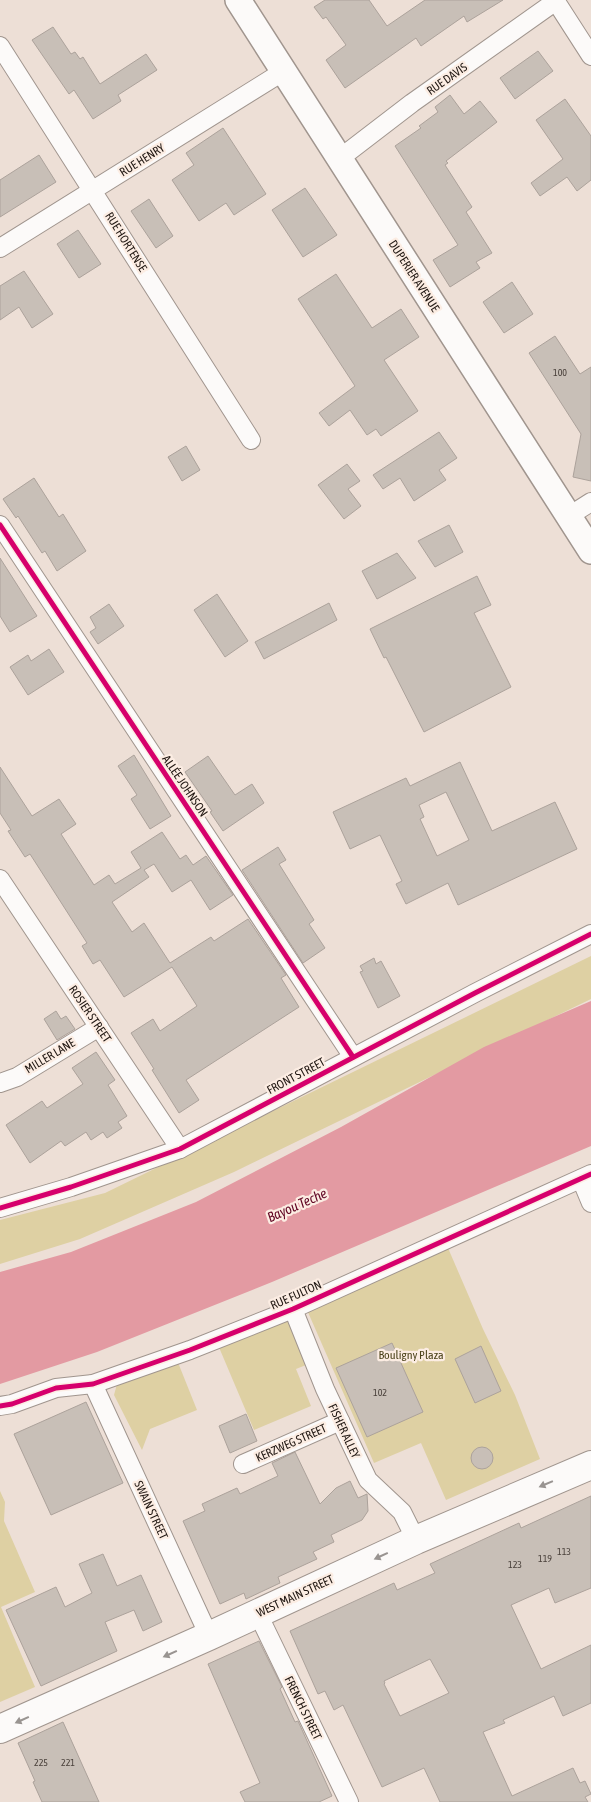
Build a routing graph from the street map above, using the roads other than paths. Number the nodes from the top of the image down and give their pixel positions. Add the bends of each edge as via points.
1 (238, 0) edge
2 (556, 0) edge
3 (2, 53) edge
4 (591, 56) edge
5 (284, 71) junction
6 (339, 159) junction
7 (93, 190) junction
8 (0, 248) edge
9 (251, 440) dead end
10 (591, 502) edge
11 (569, 516) junction
12 (0, 525) edge
13 (591, 551) edge
14 (0, 879) edge
15 (591, 934) edge
16 (99, 1027) junction
17 (353, 1057) junction
18 (0, 1083) edge
19 (180, 1149) junction
20 (586, 1176) edge
21 (591, 1203) edge
22 (0, 1208) edge
23 (293, 1309) junction
24 (93, 1384) junction
25 (0, 1406) edge
26 (340, 1421) junction
27 (242, 1464) dead end
28 (591, 1465) edge
29 (416, 1540) junction
30 (258, 1614) junction
31 (209, 1636) junction
32 (0, 1729) edge
33 (349, 1802) edge

1 - 5 main road, DUPERIER AVENUE
2 - 4 street
2 - 6 street, RUE DAVIS
3 - 7 street, RUE HORTENSE
5 - 6 main road, DUPERIER AVENUE
5 - 7 street, RUE HENRY
6 - 11 main road, DUPERIER AVENUE
7 - 8 street, RUE HENRY
7 - 9 street, RUE HORTENSE
10 - 11 street
11 - 13 main road, DUPERIER AVENUE
12 - 17 street, ALLÉE JOHNSON
14 - 16 street, ROSIER STREET
15 - 17 street, FRONT STREET
16 - 18 street, MILLER LANE via 17,1077
16 - 19 street, ROSIER STREET
17 - 19 street, FRONT STREET
19 - 22 street, FRONT STREET
20 - 21 street
20 - 23 street, RUE FULTON
23 - 24 street, RUE FULTON
23 - 26 street, FISHER ALLEY
24 - 25 street, RUE FULTON via 56,1388
24 - 31 street, SWAIN STREET
26 - 27 street, KERZWEG STREET
26 - 29 street, FISHER ALLEY via 368,1480 402,1512
28 -> 29 main road, WEST MAIN STREET
29 -> 30 main road, WEST MAIN STREET
30 - 31 main road, WEST MAIN STREET
30 - 33 street, FRENCH STREET
31 -> 32 main road, WEST MAIN STREET

